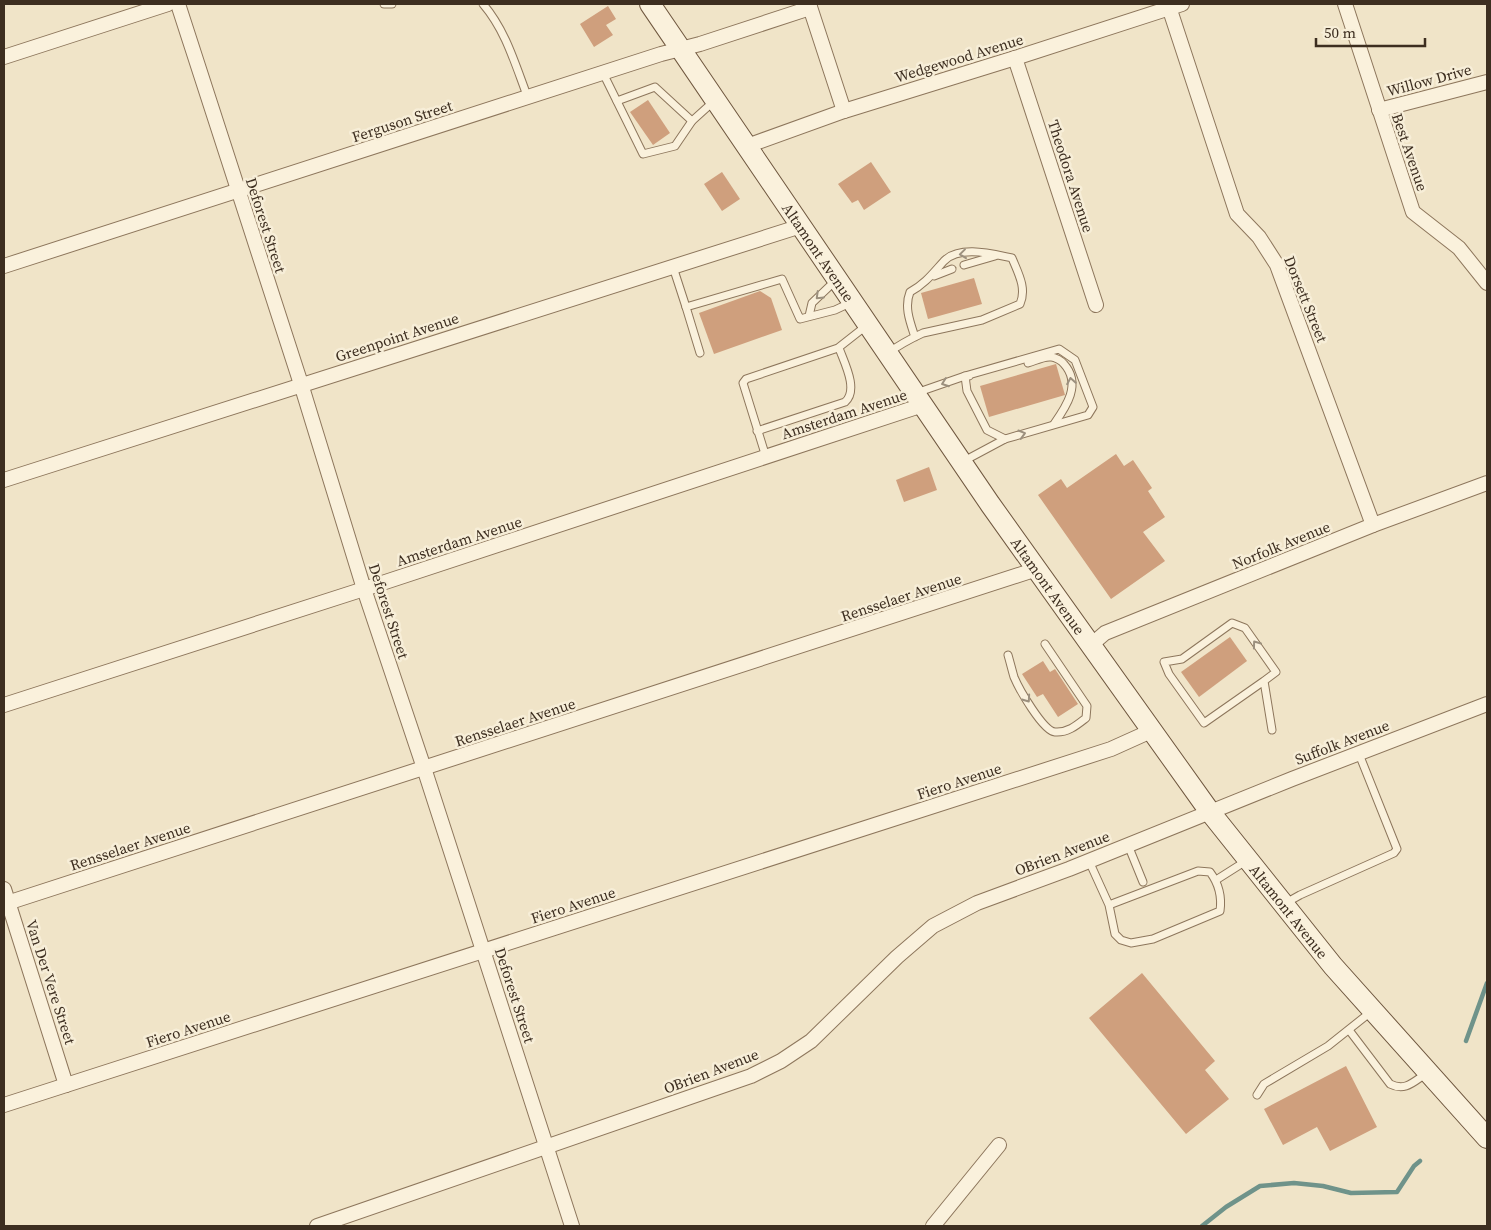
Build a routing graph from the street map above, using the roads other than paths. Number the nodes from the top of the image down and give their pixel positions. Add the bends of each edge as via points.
1 (168, 4) edge
2 (178, 4) edge
3 (384, 4) edge
4 (392, 4) edge
5 (483, 4) edge
6 (650, 4) edge
7 (1345, 4) edge
8 (1173, 5) edge
9 (809, 6) edge
10 (681, 49) junction
11 (4, 57) edge
12 (1015, 58) junction
13 (603, 73) junction
14 (1487, 82) edge
15 (528, 98) junction
16 (715, 100) junction
17 (617, 101) junction
18 (1379, 110) junction
19 (844, 111) junction
20 (692, 121) junction
21 (747, 146) junction
22 (238, 192) junction
23 (801, 226) junction
24 (998, 255) junction
25 (964, 265) dead end
26 (4, 266) edge
27 (673, 267) junction
28 (952, 269) dead end
29 (837, 279) junction
30 (928, 279) junction
31 (1487, 283) edge
32 (852, 302) junction
33 (1096, 305) dead end
34 (686, 307) junction
35 (809, 316) junction
36 (868, 324) junction
37 (915, 337) junction
38 (839, 348) junction
39 (700, 353) dead end
40 (888, 354) junction
41 (965, 376) junction
42 (301, 384) junction
43 (919, 399) junction
44 (1054, 425) junction
45 (757, 431) junction
46 (1005, 439) junction
47 (766, 457) junction
48 (962, 462) junction
49 (4, 480) edge
50 (1487, 483) edge
51 (1373, 525) junction
52 (1037, 569) junction
53 (364, 589) junction
54 (1045, 644) dead end
55 (1091, 645) junction
56 (1008, 654) dead end
57 (1264, 681) junction
58 (1487, 704) edge
59 (4, 705) edge
60 (1272, 730) dead end
61 (1151, 731) junction
62 (1358, 754) junction
63 (424, 768) junction
64 (1210, 812) junction
65 (1128, 845) junction
66 (1249, 859) junction
67 (1089, 861) junction
68 (1216, 880) junction
69 (1143, 882) dead end
70 (4, 889) edge
71 (6, 903) edge
72 (1284, 904) junction
73 (1109, 905) junction
74 (484, 951) junction
75 (1373, 1011) junction
76 (1349, 1030) junction
77 (1427, 1072) junction
78 (66, 1085) junction
79 (1256, 1095) dead end
80 (4, 1105) edge
81 (1487, 1138) edge
82 (999, 1145) dead end
83 (547, 1147) junction
84 (318, 1226) edge
85 (572, 1226) edge
86 (933, 1226) edge

1 - 11 street
2 - 22 street, Deforest Street
3 - 4 lane
5 - 15 lane via 502,30
6 - 10 main road, Altamont Avenue
7 - 18 street, Best Avenue
8 - 12 street, Wedgewood Avenue
8 - 51 street, Dorsett Street via 1237,214 1259,237 1277,265
9 - 10 street, Ferguson Street
9 - 19 street
10 - 13 street, Ferguson Street
10 - 16 main road, Altamont Avenue
12 - 19 street, Wedgewood Avenue
12 - 33 street, Theodora Avenue
13 - 15 street, Ferguson Street
13 - 17 lane
14 - 18 street, Willow Drive
15 - 22 street, Ferguson Street
16 - 20 lane
16 - 21 main road, Altamont Avenue
17 - 20 lane via 655,87
17 - 20 lane via 643,154 674,146
18 - 31 street, Best Avenue via 1413,212 1459,248
19 - 21 street, Wedgewood Avenue
21 - 23 main road, Altamont Avenue
22 - 26 street, Ferguson Street
22 - 42 street, Deforest Street
23 - 27 street, Greenpoint Avenue
23 - 29 main road, Altamont Avenue
24 - 25 lane
24 -> 30 lane via 964,252 950,256
24 - 37 lane via 1012,258 1024,296 1020,304 982,320
27 - 34 lane
27 - 42 street, Greenpoint Avenue
28 - 30 lane
29 - 32 main road, Altamont Avenue
29 -> 35 lane via 812,303
30 - 37 lane via 910,292 907,300
32 - 35 lane
32 - 36 main road, Altamont Avenue
34 - 35 lane via 782,279 800,319
34 - 39 lane
36 - 38 lane
36 - 40 main road, Altamont Avenue
37 - 40 lane via 902,342
38 - 45 lane via 850,382 848,399
38 - 45 lane via 742,383
40 - 43 main road, Altamont Avenue
41 -> 43 lane
44 -> 41 lane via 1067,405 1073,387 1063,362 1051,357 974,377
41 - 44 lane via 1059,349 1075,360 1093,407 1088,415
41 - 46 lane via 967,391 987,430
42 - 49 street, Greenpoint Avenue
42 - 53 street, Deforest Street
43 - 47 street, Amsterdam Avenue
43 - 48 main road, Altamont Avenue
46 -> 44 lane
45 - 47 lane
46 - 48 lane
47 - 53 street, Amsterdam Avenue
48 - 52 main road, Altamont Avenue
50 - 51 street, Norfolk Avenue
51 - 55 street, Norfolk Avenue via 1105,633
52 - 55 main road, Altamont Avenue
52 - 63 street, Rensselaer Avenue
53 - 59 street, Amsterdam Avenue
53 - 63 street, Deforest Street
56 -> 54 lane via 1014,677 1047,729 1064,731 1074,728 1086,718 1087,706
55 - 61 main road, Altamont Avenue
57 -> 57 lane via 1276,672 1244,628 1232,623 1182,659 1164,662 1204,723
57 - 60 lane
58 - 62 street, Suffolk Avenue
61 - 64 main road, Altamont Avenue
61 - 74 street, Fiero Avenue via 1111,750
62 - 64 street, Suffolk Avenue
62 - 72 lane via 1397,849
63 - 71 street, Rensselaer Avenue
63 - 74 street, Deforest Street
64 - 65 street, OBrien Avenue
64 - 66 main road, Altamont Avenue
65 - 67 street, OBrien Avenue
65 - 69 lane
66 - 68 lane
66 - 72 main road, Altamont Avenue
67 - 73 lane
67 - 83 street, OBrien Avenue via 977,903 933,926 811,1041 782,1061 751,1076
68 - 73 lane via 1210,872 1198,871
68 - 73 lane via 1220,911 1154,939 1131,943 1121,940 1115,934
70 - 71 street, Van Der Vere Street
71 - 78 street, Van Der Vere Street
72 - 75 main road, Altamont Avenue
74 - 78 street, Fiero Avenue
74 - 83 street, Deforest Street
75 - 76 lane
75 - 77 main road, Altamont Avenue
76 - 77 lane via 1390,1084 1405,1087
76 - 79 lane via 1264,1084
77 - 81 main road, Altamont Avenue
78 - 80 street, Fiero Avenue
82 - 86 street
83 - 84 street, OBrien Avenue
83 - 85 street, Deforest Street

